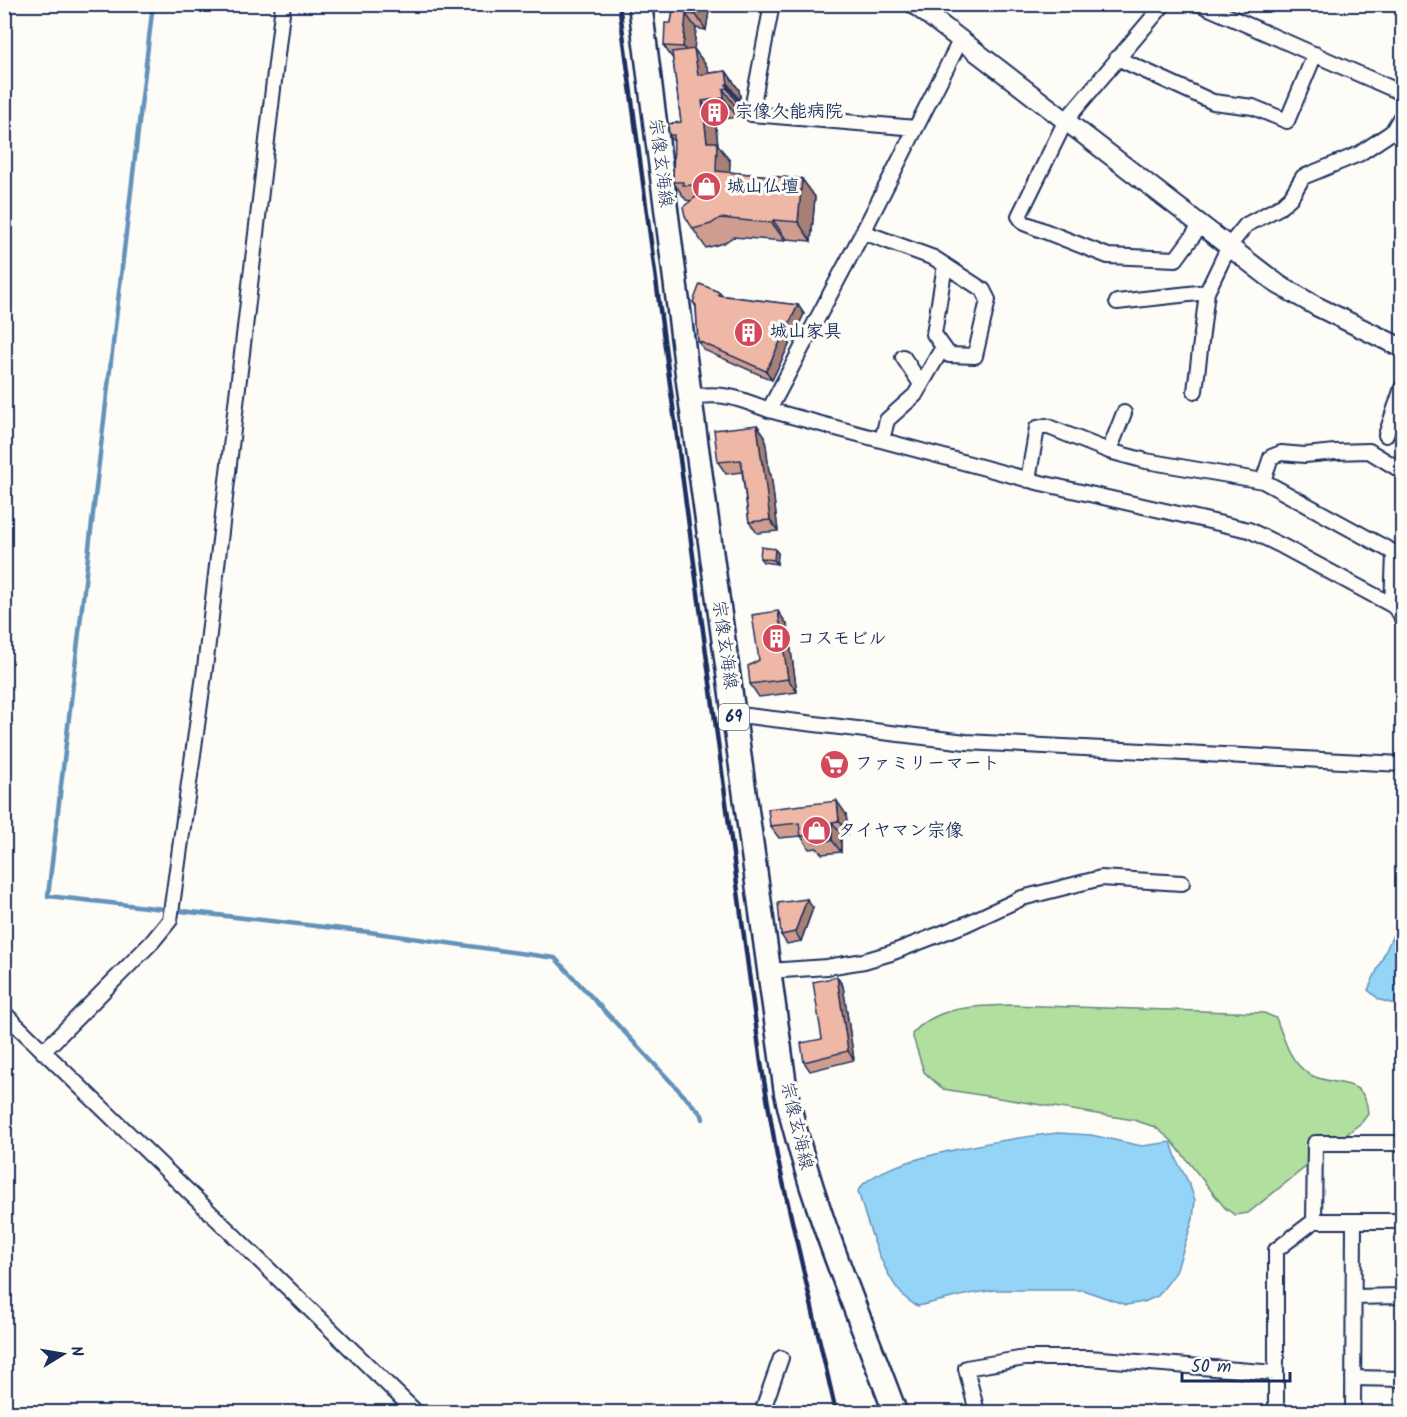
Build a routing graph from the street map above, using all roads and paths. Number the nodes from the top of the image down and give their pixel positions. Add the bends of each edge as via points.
1 (283, 4) edge
2 (640, 4) edge
3 (772, 4) edge
4 (914, 4) edge
5 (1164, 4) edge
6 (1200, 4) edge
7 (960, 39) junction
8 (1316, 54) junction
9 (1118, 58) junction
10 (1402, 93) edge
11 (1402, 115) edge
12 (1066, 120) junction
13 (916, 128) junction
14 (1201, 225) junction
15 (863, 232) junction
16 (1229, 246) junction
17 (945, 265) junction
18 (1207, 292) junction
19 (1117, 302) dead end
20 (943, 347) junction
21 (1402, 348) edge
22 (903, 357) dead end
23 (921, 384) junction
24 (1402, 388) edge
25 (1195, 391) dead end
26 (690, 397) junction
27 (769, 410) junction
28 (1124, 414) dead end
29 (1386, 435) dead end
30 (882, 440) junction
31 (1109, 451) junction
32 (1402, 471) edge
33 (1028, 480) junction
34 (1263, 481) junction
35 (1398, 556) edge
36 (1392, 605) junction
37 (1402, 619) edge
38 (734, 718) junction
39 (1402, 764) edge
40 (1182, 883) dead end
41 (769, 971) junction
42 (4, 1013) edge
43 (43, 1052) junction
44 (1402, 1143) edge
45 (1314, 1221) junction
46 (1354, 1221) junction
47 (1402, 1221) edge
48 (1402, 1296) edge
49 (1354, 1297) junction
50 (781, 1358) dead end
51 (1275, 1373) junction
52 (1353, 1378) junction
53 (1402, 1379) edge
54 (416, 1413) edge
55 (762, 1413) edge
56 (895, 1413) edge
57 (977, 1413) edge
58 (1275, 1413) edge
59 (1353, 1413) edge

1 - 43 street via 205,668 170,920
2 - 26 main road, 宗像玄海線 / 69
3 - 13 street via 752,114
4 - 7 street
5 - 9 street
6 - 8 street
7 - 12 street
7 - 13 street
8 - 9 street via 1287,121 1253,107 1213,102
8 - 10 street
9 - 12 street
11 - 16 street via 1392,132 1359,154 1303,177 1291,197 1246,225
12 - 14 street
12 - 14 street via 1019,216 1024,223 1108,256 1176,259
13 - 15 street
14 - 16 street
15 - 17 street
15 - 27 street
16 - 18 street
16 - 21 street via 1297,296
17 - 20 street via 934,334
17 - 20 street via 983,290 988,300 975,356 949,355
18 - 19 street
18 - 25 street
20 - 23 street
22 - 23 street
23 - 30 street via 915,395 887,420
24 - 29 street
26 - 27 street via 732,396
26 - 38 main road, 宗像玄海線 / 69
27 - 30 street
28 - 31 street
30 - 33 street
31 - 33 street via 1047,426 1037,428
31 - 34 street
32 - 34 street via 1369,451 1281,453 1271,457
33 - 36 street via 1249,530
34 - 35 street
35 - 36 street
36 - 37 street
38 - 39 street via 748,716 966,742
38 - 41 main road, 宗像玄海線 / 69
40 - 41 street via 1101,878 1022,898 966,924 864,961
41 - 56 main road, 宗像玄海線 / 69 via 786,1093 798,1147
42 - 43 street
43 - 54 street
44 - 45 street via 1315,1143
45 - 46 street
45 - 51 street via 1276,1250
46 - 47 street
46 - 49 street
48 - 49 street
49 - 52 street
50 - 55 street
51 - 57 street via 1089,1358 1025,1358 966,1368
51 - 58 street
52 - 53 street
52 - 59 street

